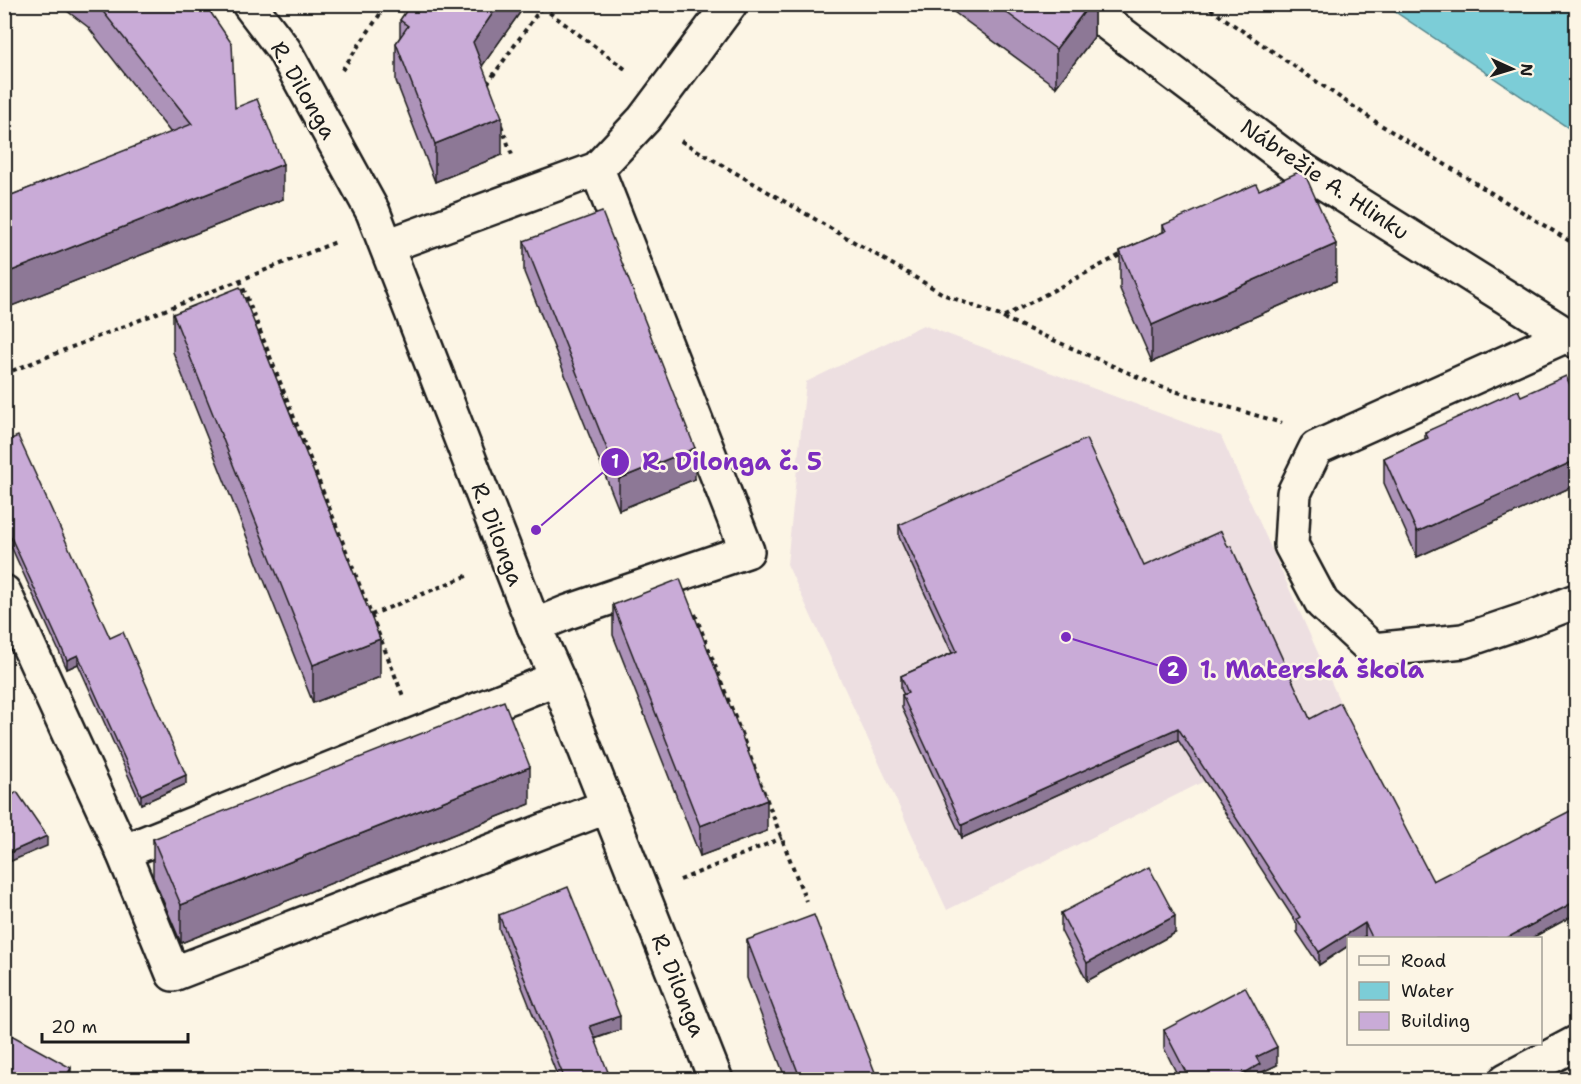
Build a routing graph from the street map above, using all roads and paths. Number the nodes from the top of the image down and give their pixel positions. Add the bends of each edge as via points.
1 (249, 4) edge
2 (387, 4) edge
3 (729, 4) edge
4 (1082, 4) edge
5 (1203, 4) edge
6 (543, 6) edge
7 (488, 91) edge
8 (316, 107) junction
9 (653, 107) junction
10 (500, 124) dead end
11 (597, 169) junction
12 (526, 195) junction
13 (336, 242) dead end
14 (1576, 245) edge
15 (387, 246) junction
16 (1128, 252) edge
17 (240, 280) junction
18 (1003, 317) junction
19 (1572, 338) edge
20 (4, 374) edge
21 (1333, 439) junction
22 (680, 574) junction
23 (469, 575) dead end
24 (4, 592) edge
25 (1576, 601) edge
26 (371, 615) junction
27 (534, 626) junction
28 (557, 678) junction
29 (418, 734) junction
30 (608, 806) junction
31 (782, 838) junction
32 (123, 852) junction
33 (677, 881) dead end
34 (806, 901) dead end
35 (1576, 1043) edge
36 (716, 1080) edge
37 (1506, 1080) edge

1 - 8 street, R. Dilonga via 284,50
2 - 8 path
3 - 9 street
4 - 19 street, Nábrežie A. Hlinku via 1294,164
5 - 14 path via 1376,122
6 - 7 path via 486,85
6 - 9 path
8 - 15 street, R. Dilonga
9 - 11 street
9 - 18 path via 945,296
10 - 12 path
11 - 12 street
11 - 22 street via 747,551
12 - 15 street
13 - 17 path
15 - 27 street, R. Dilonga
16 - 18 path
17 - 20 path
17 - 26 path
18 - 21 path via 1161,387
19 - 21 street
21 - 25 street via 1316,448 1294,493 1291,545 1322,603 1373,650 1462,641
22 - 27 street
22 - 31 path
23 - 26 path
24 - 32 street
26 - 29 path
27 - 28 street, R. Dilonga
28 - 29 street
28 - 30 street, R. Dilonga
29 - 32 street
30 - 32 street via 173,974
30 - 36 street, R. Dilonga
31 - 33 path
31 - 34 path
35 - 37 street

